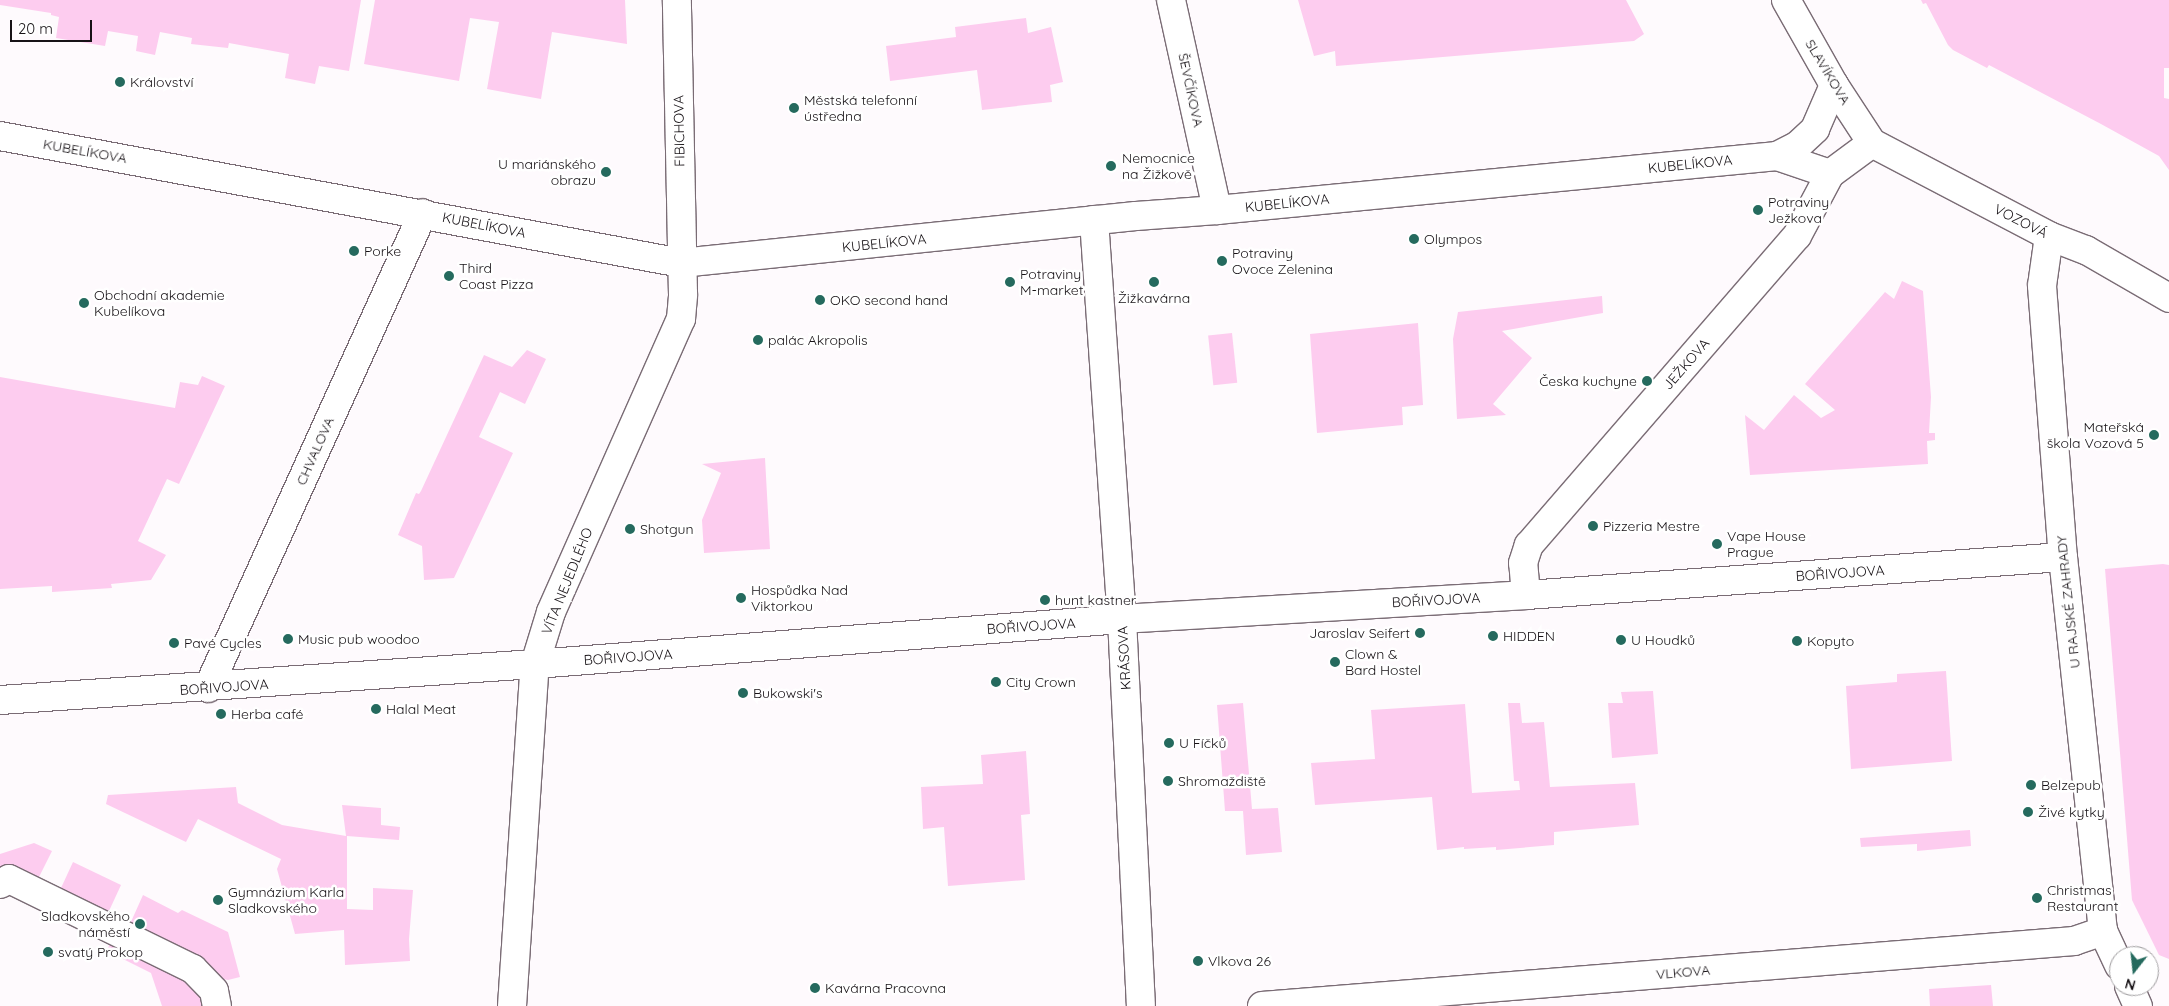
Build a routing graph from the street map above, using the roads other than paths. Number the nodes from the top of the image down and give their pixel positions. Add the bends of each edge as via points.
1 (677, 0) edge
2 (1172, 0) edge
3 (1786, 0) edge
4 (1834, 85) junction
5 (0, 136) edge
6 (1872, 143) junction
7 (1777, 156) junction
8 (1830, 174) junction
9 (1217, 210) junction
10 (423, 213) junction
11 (1094, 220) junction
12 (2049, 236) junction
13 (681, 263) junction
14 (2169, 298) edge
15 (2063, 557) junction
16 (1526, 595) junction
17 (1122, 619) junction
18 (535, 664) junction
19 (208, 688) junction
20 (0, 700) edge
21 (0, 884) edge
22 (2102, 931) junction
23 (2110, 946) edge
24 (217, 1006) edge
25 (512, 1006) edge
26 (1142, 1006) edge
27 (1262, 1006) edge

1 - 13 street, FIBICHOVA
2 - 9 street, ŠEVČÍKOVA
3 - 4 street, SLAVÍKOVA
4 - 6 street, SLAVÍKOVA
4 - 7 street, KUBELÍKOVA via 1815,129 1797,146
5 - 10 street, KUBELÍKOVA
6 - 8 street, JEŽKOVA
6 - 12 street, VOZOVÁ
7 - 8 street, KUBELÍKOVA
7 - 9 street, KUBELÍKOVA
8 - 16 street, JEŽKOVA via 1797,236 1529,545 1523,563
9 - 11 street, KUBELÍKOVA
10 - 13 street, KUBELÍKOVA
10 - 19 street, CHVALOVA
11 - 13 street, KUBELÍKOVA
11 - 17 street, KRÁSOVA
12 - 14 street, VOZOVÁ via 2086,250
12 - 15 street, U RAJSKÉ ZAHRADY via 2042,286
13 - 18 street, VÍTA NEJEDLÉHO via 683,294 680,319 551,612
15 - 16 street, BOŘIVOJOVA
15 - 22 street, U RAJSKÉ ZAHRADY
16 - 17 street, BOŘIVOJOVA
17 - 18 street, BOŘIVOJOVA
17 - 26 street, KRÁSOVA
18 - 19 street, BOŘIVOJOVA
18 - 25 street, VÍTA NEJEDLÉHO
19 - 20 street, BOŘIVOJOVA
21 - 24 street via 9,879 193,969 214,991
22 - 23 street, U RAJSKÉ ZAHRADY
22 - 27 street, VLKOVA via 2074,941

